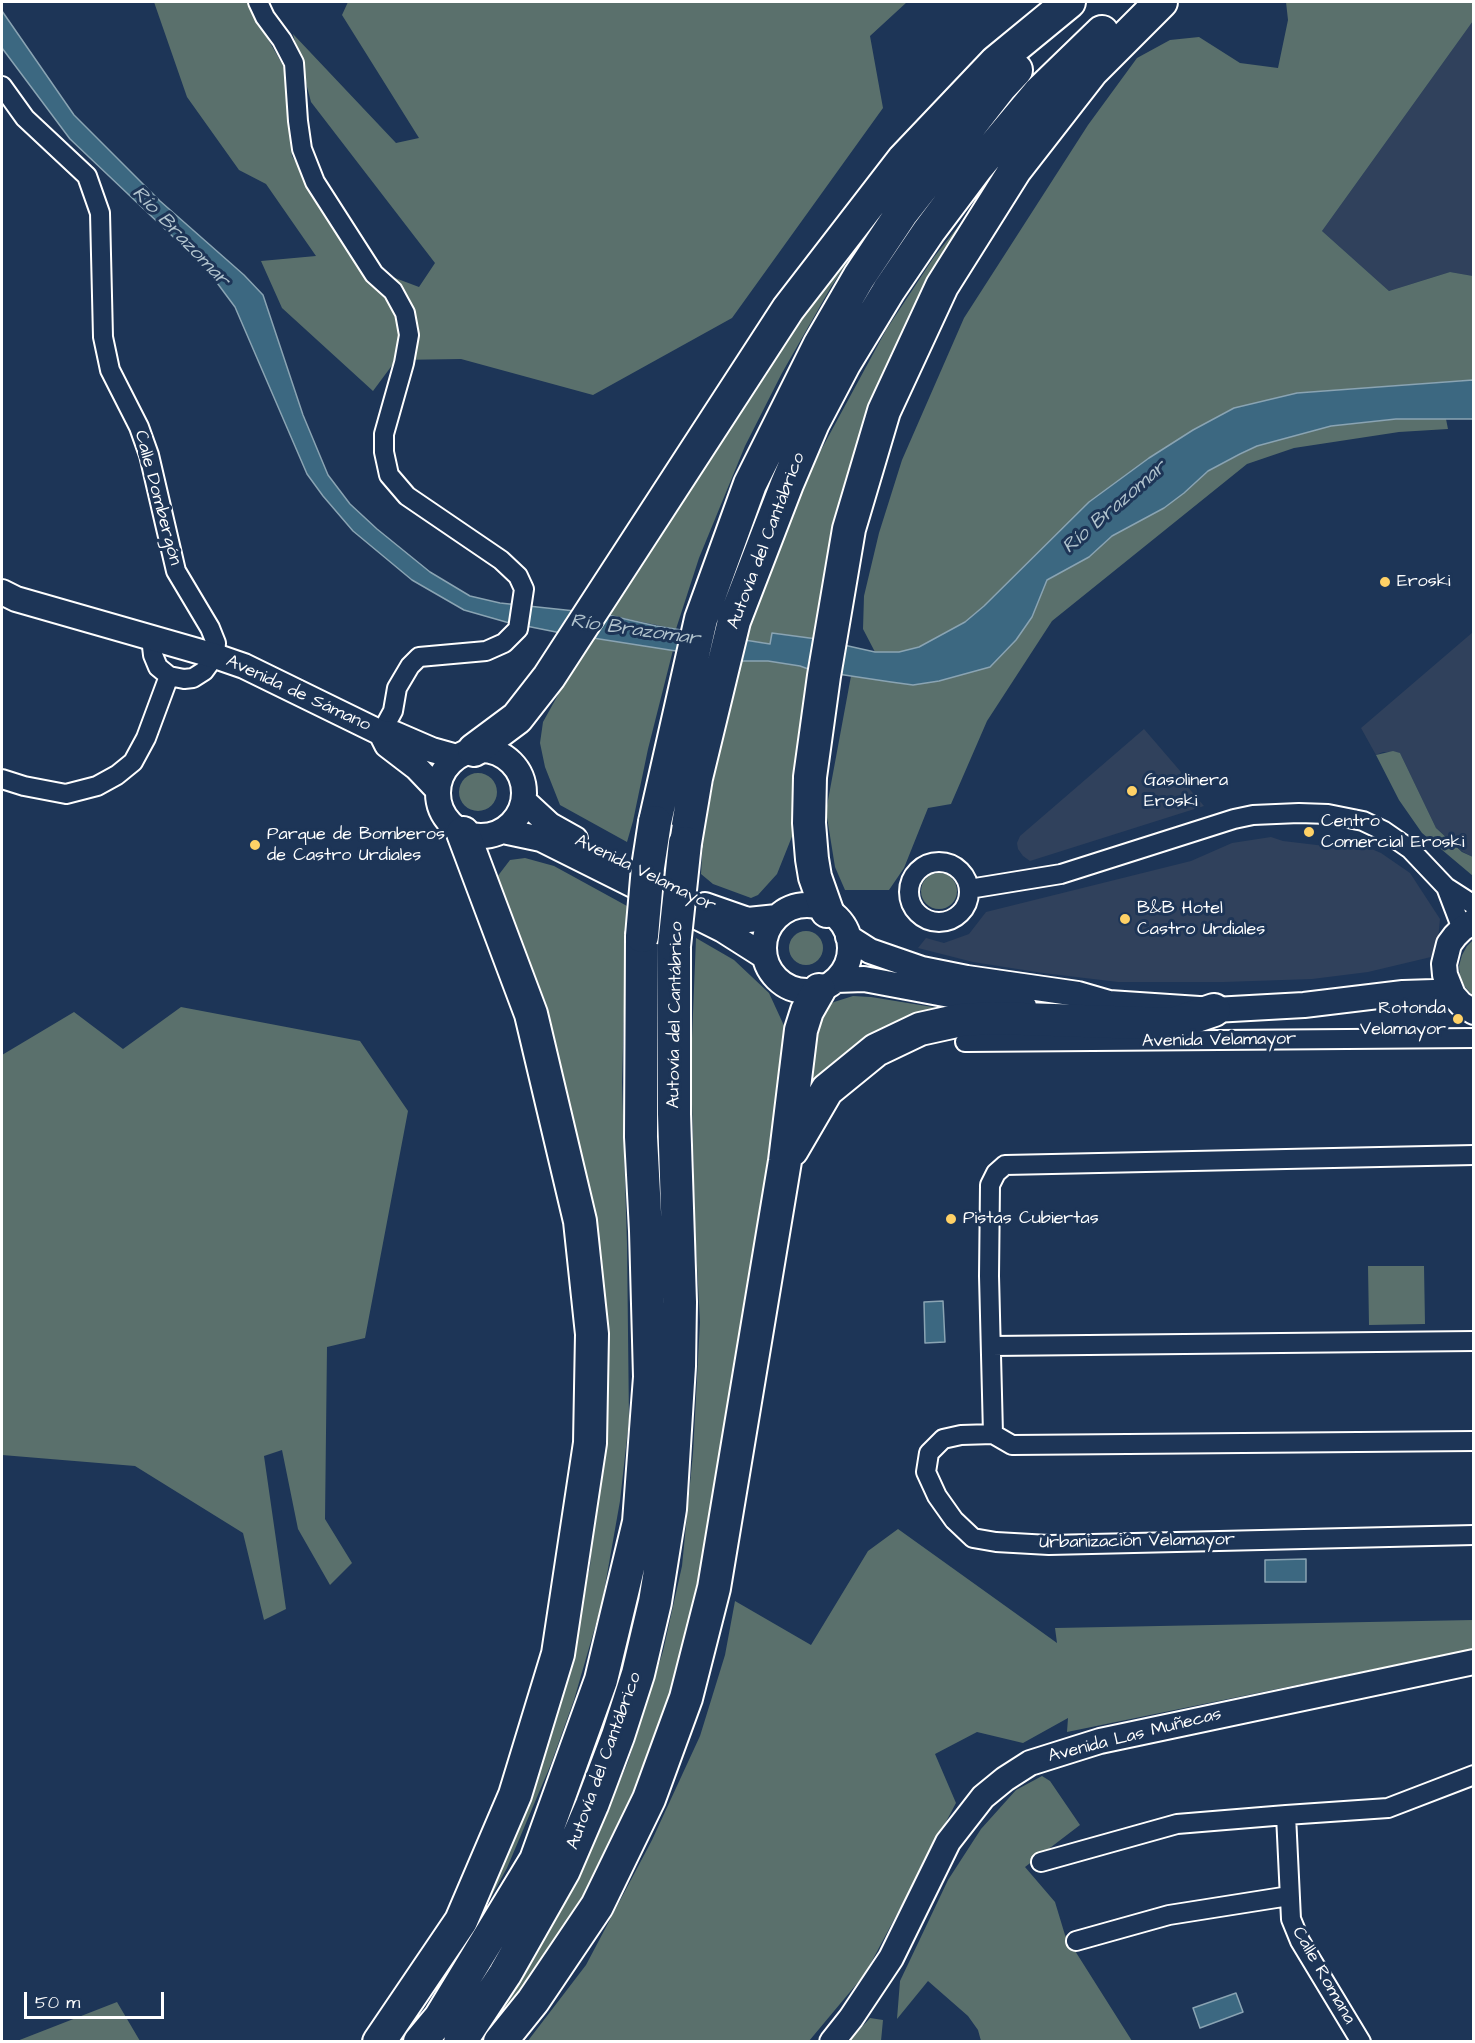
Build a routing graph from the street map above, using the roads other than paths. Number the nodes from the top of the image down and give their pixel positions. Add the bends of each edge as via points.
1 (258, 2) edge
2 (1069, 2) edge
3 (1082, 2) edge
4 (1133, 2) edge
5 (1161, 2) edge
6 (2, 86) edge
7 (2, 592) edge
8 (151, 638) junction
9 (215, 656) junction
10 (169, 675) junction
11 (381, 733) junction
12 (465, 753) junction
13 (2, 779) edge
14 (437, 789) junction
15 (524, 801) junction
16 (503, 831) junction
17 (463, 833) junction
18 (1446, 887) junction
19 (969, 889) dead end
20 (1473, 905) edge
21 (827, 910) junction
22 (777, 917) junction
23 (1468, 925) edge
24 (848, 937) junction
25 (764, 956) junction
26 (1444, 964) junction
27 (828, 985) junction
28 (1403, 993) junction
29 (1453, 995) junction
30 (1109, 1003) junction
31 (1214, 1010) junction
32 (1473, 1012) edge
33 (1473, 1038) edge
34 (965, 1042) dead end
35 (1473, 1155) edge
36 (785, 1161) junction
37 (1473, 1341) edge
38 (992, 1346) junction
39 (993, 1434) junction
40 (1473, 1441) edge
41 (1473, 1535) edge
42 (1473, 1662) edge
43 (1473, 1775) edge
44 (1286, 1815) junction
45 (1041, 1862) dead end
46 (1289, 1896) junction
47 (1076, 1941) dead end
48 (379, 2042) edge
49 (420, 2042) edge
50 (460, 2042) edge
51 (500, 2042) edge
52 (832, 2042) edge
53 (1361, 2042) edge

1 - 11 street via 294,63 302,149 315,182 374,274 393,291 405,313 409,335 384,434 389,475 407,496 501,560 518,576 524,589 518,629 504,643 486,651 419,657 410,666 397,688 393,711
2 - 12 highway via 996,62 903,160 789,309 549,677 517,718
3 - 49 highway, Autovía del Cantábrico, bridge via 1001,86 901,214 859,277 820,344 750,484 701,619 656,822 642,936 641,1137 650,1377 639,1522 601,1680 536,1860 440,2018
4 - 50 highway, Autovía del Cantábrico, bridge via 1039,93 977,166 888,290 813,423 734,621 696,778 674,946 680,1366 670,1509 655,1602 618,1736 564,1870 505,1974
5 - 21 highway via 1092,71 1015,170 942,286 884,411 849,529 810,777 809,823 815,877
6 - 9 street, Calle Dombergón via 25,118 87,176 100,213 104,337 110,370 139,427 176,571 210,628 216,643
7 - 8 street, Avenida de Sámano
8 - 9 street, Avenida de Sámano
8 - 10 street via 158,667
9 - 10 street, Avenida de Sámano via 193,678
9 - 11 street, Avenida de Sámano via 274,679
10 - 13 street via 134,762 117,775 97,786 66,794
11 - 12 street, Avenida de Sámano via 395,734 432,750
11 - 14 street, Avenida de Sámano via 387,745
12 - 14 street via 447,765
12 - 15 street via 485,750 507,759 516,767
14 - 17 street via 443,816
15 - 16 street via 513,823
15 - 22 street, Avenida Velamayor via 564,834 709,907 748,920
16 - 17 street via 477,837
16 - 25 street, Avenida Velamayor via 541,838 723,930
17 - 48 highway via 531,1014 580,1221 592,1334 590,1443 558,1654 515,1796 460,1921
18 - 19 street via 1410,849 1384,831 1363,821 1299,813 1233,819 1060,874
18 - 20 street
18 - 23 street
21 - 22 street via 801,906
21 - 24 street via 844,926
22 - 25 street via 766,935
23 - 26 street via 1449,944
24 - 27 street via 848,960
24 - 30 street, Avenida Velamayor via 870,951 922,969 1078,994
25 - 27 street via 775,978 795,990
26 - 28 street, Avenida Velamayor
26 - 29 street
27 - 30 street, Avenida Velamayor via 864,979 987,1002 1080,1011
27 - 36 highway via 807,1011 801,1030
28 - 29 street, Avenida Velamayor
28 - 31 street, Avenida Velamayor via 1304,1005
29 - 32 street
30 - 31 street, Avenida Velamayor
31 - 36 highway via 1173,1024 993,1018 920,1029 876,1050 827,1090
33 - 34 street, Avenida Velamayor
35 - 38 street via 1005,1165 990,1185
36 - 51 highway via 714,1588 686,1698 649,1799 597,1906 533,2001
37 - 38 street
38 - 39 street
39 - 40 street, Urbanización Velamayor via 1012,1445
39 - 41 street, Urbanización Velamayor via 943,1439 929,1453 926,1472 938,1496 954,1520 973,1538 1050,1545
42 - 52 street, Avenida Las Muñecas via 1100,1741 1030,1763 983,1797 948,1842 891,1958
43 - 44 street via 1388,1808
44 - 45 street via 1177,1824
44 - 46 street, Calle Romana
46 - 47 street via 1169,1915
46 - 53 street, Calle Romana via 1291,1919 1300,1941

